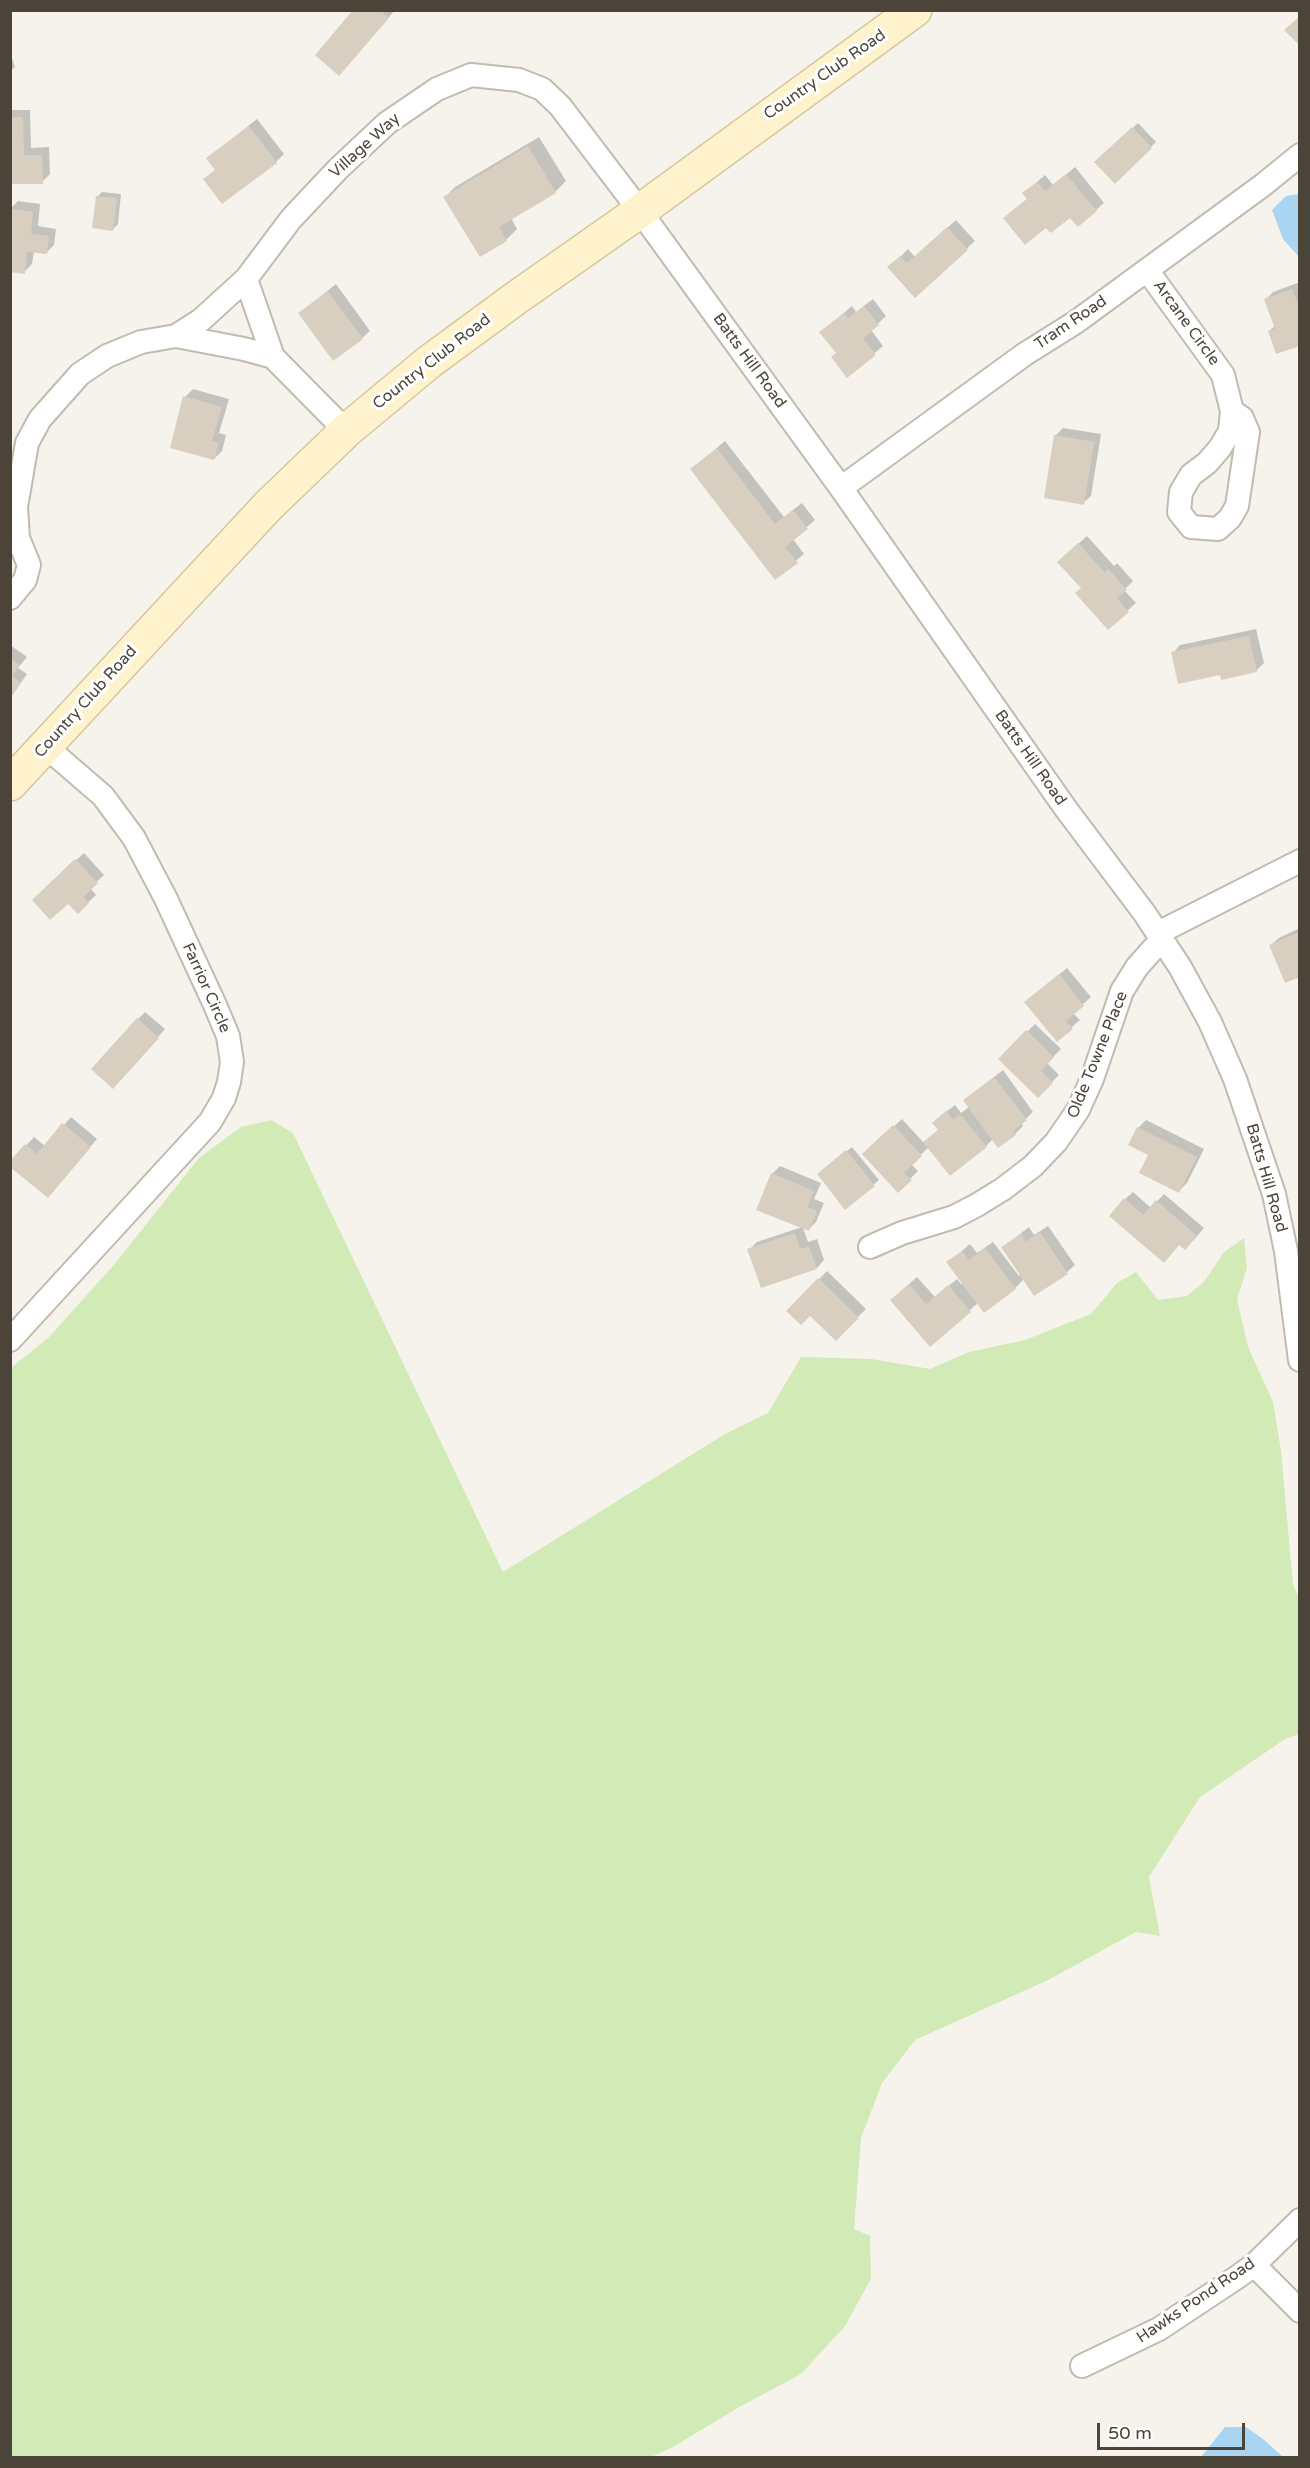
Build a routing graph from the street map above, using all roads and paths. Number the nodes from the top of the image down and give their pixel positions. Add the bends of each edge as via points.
1 (915, 10) edge
2 (1299, 155) edge
3 (640, 211) junction
4 (1147, 270) junction
5 (246, 279) junction
6 (177, 336) junction
7 (273, 357) junction
8 (1232, 411) junction
9 (346, 431) junction
10 (841, 488) junction
11 (10, 598) edge
12 (45, 746) junction
13 (10, 784) edge
14 (1299, 861) edge
15 (1160, 936) junction
16 (870, 1247) dead end
17 (10, 1340) edge
18 (1299, 1360) edge
19 (1299, 2222) edge
20 (1254, 2265) junction
21 (1299, 2311) edge
22 (1082, 2367) dead end

1 - 3 street, Country Club Road
2 - 4 street, Tram Road
3 - 5 street, Village Way via 560,106 542,89 519,80 471,75 437,89 387,123 291,219
3 - 9 street, Country Club Road via 429,362
3 - 10 street, Batts Hill Road
4 - 8 street, Arcane Circle via 1223,375
4 - 10 street, Tram Road
5 - 6 street, Village Way
5 - 7 street, Village Way
6 - 7 street, Village Way
6 - 11 street, Village Way via 141,342 108,356 80,374 40,419 27,443 16,507 18,538 29,565 25,580
7 - 9 street, Village Way
8 - 8 street, Arcane Circle via 1230,431 1220,448 1191,475 1181,492 1179,512 1191,527 1218,529 1237,506 1248,432 1242,417
9 - 12 street, Country Club Road via 268,506
10 - 15 street, Batts Hill Road
12 - 13 street, Country Club Road
12 - 17 street, Farrior Circle via 103,795 134,838 215,1005 228,1036 232,1062 227,1090 210,1122
14 - 15 street
15 - 16 street, Olde Towne Place via 1122,991 1087,1089 1056,1142 1004,1189 977,1205
15 - 18 street, Batts Hill Road via 1210,1023 1256,1136 1286,1251
19 - 20 street, Hawks Pond Road
20 - 21 street
20 - 22 street, Hawks Pond Road via 1159,2329

